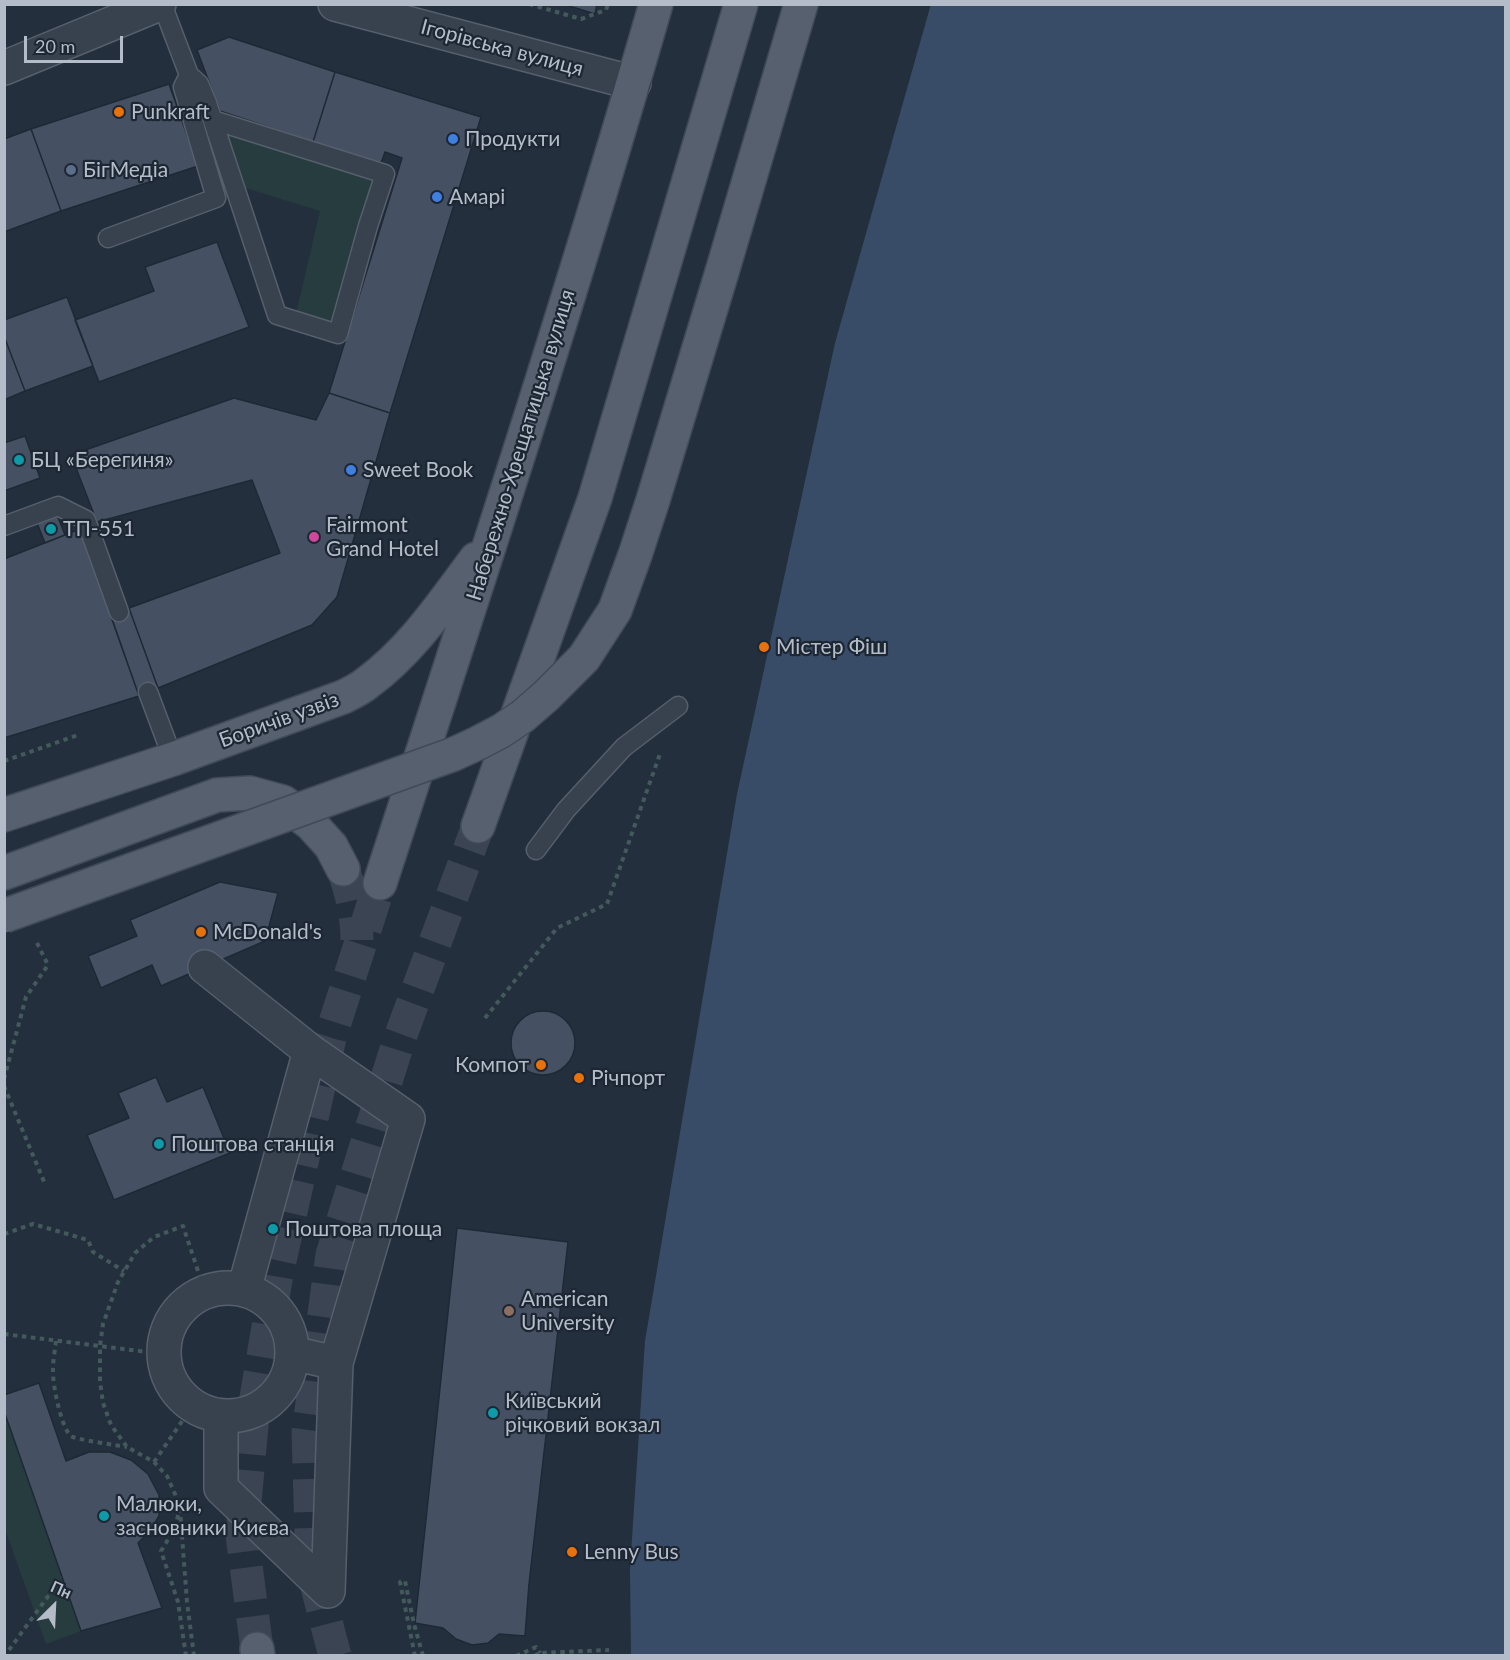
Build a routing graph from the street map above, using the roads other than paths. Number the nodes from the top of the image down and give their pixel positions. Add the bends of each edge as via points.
1 (161, 4) edge
2 (335, 4) edge
3 (656, 4) edge
4 (741, 4) edge
5 (801, 4) edge
6 (4, 68) edge
7 (189, 75) junction
8 (634, 83) junction
9 (213, 120) junction
10 (108, 238) dead end
11 (4, 526) edge
12 (493, 536) junction
13 (119, 612) dead end
14 (148, 692) dead end
15 (678, 706) road end
16 (173, 759) junction
17 (4, 815) edge
18 (478, 826) tunnel mouth
19 (536, 850) dead end
20 (344, 869) tunnel mouth
21 (4, 873) edge
22 (380, 883) tunnel mouth
23 (4, 916) edge
24 (205, 967) dead end
25 (310, 1051) junction
26 (244, 1290) junction
27 (292, 1353) junction
28 (336, 1363) junction
29 (207, 1411) junction

1 - 6 street
1 - 7 lane
2 - 8 street, Ігорівська вулиця
3 - 8 main road, Набережно-Хрещатицька вулиця
4 - 18 main road via 596,498
5 - 23 main road, bridge via 635,555 615,610 584,658 523,716 478,743
7 - 9 lane via 200,84
7 - 10 lane via 183,87 216,198
8 - 12 main road, Набережно-Хрещатицька вулиця
9 - 9 lane via 277,315 338,334 385,174
11 - 13 lane via 58,506 86,520
12 - 16 main road, Боричів узвіз via 424,630 365,685 343,697
12 - 22 main road, Набережно-Хрещатицька вулиця
14 - 16 lane
15 - 19 lane via 624,747 566,810
16 - 17 main road, Боричів узвіз
20 - 21 main road via 331,846 311,824 283,802 250,793 217,795
24 - 25 street
25 - 26 street
25 - 28 street via 408,1119
26 - 27 street via 264,1299 279,1313 289,1332
26 - 29 street via 205,1292 174,1316 166,1334 163,1354 175,1389 188,1402
27 - 28 street
27 - 29 street via 288,1374 278,1392 262,1406 242,1415
28 - 29 street via 328,1592 221,1488

